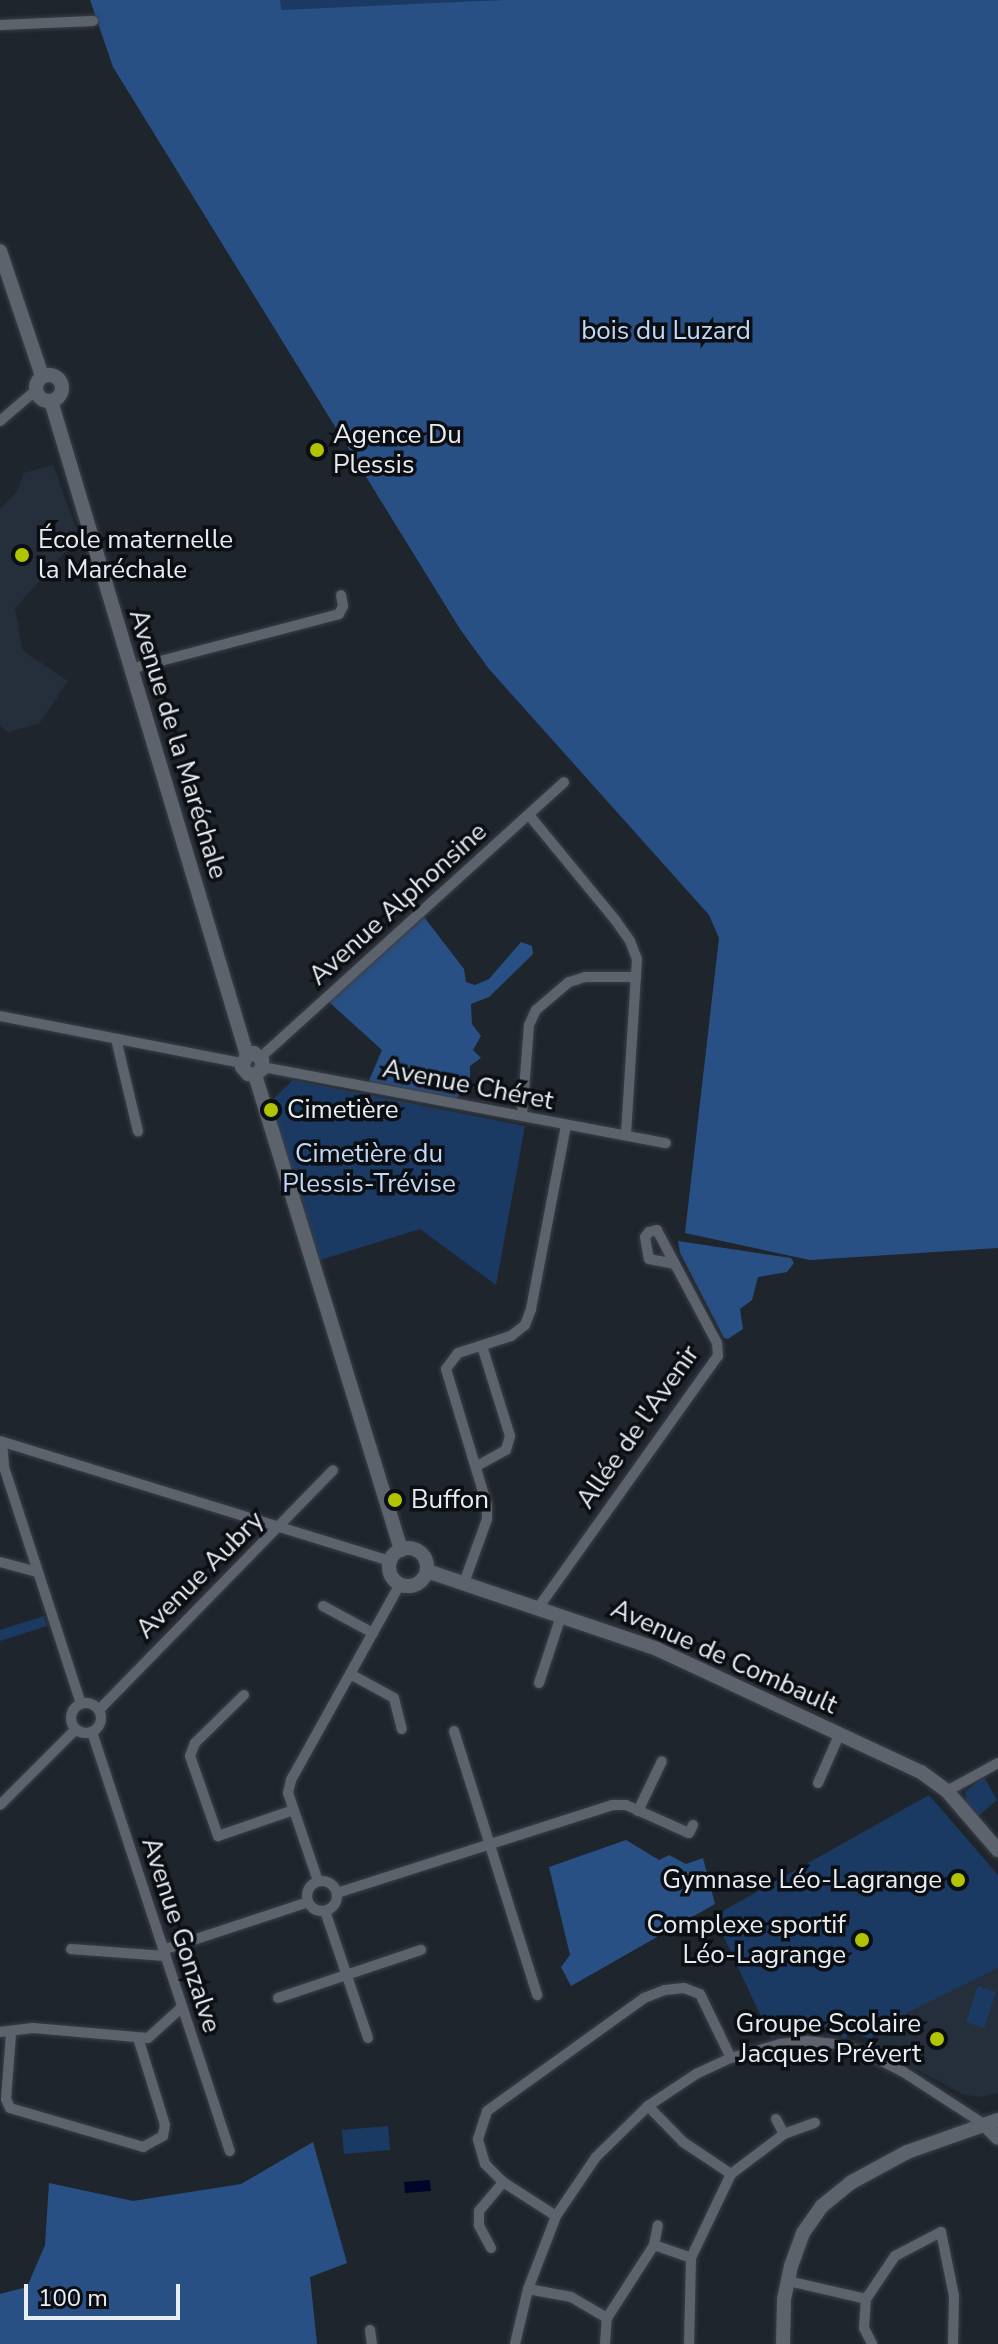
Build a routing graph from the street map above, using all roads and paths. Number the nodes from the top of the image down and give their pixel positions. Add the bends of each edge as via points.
1 (93, 21) dead end
2 (0, 25) edge
3 (0, 251) edge
4 (39, 383) junction
5 (51, 401) junction
6 (0, 421) edge
7 (341, 595) dead end
8 (130, 669) junction
9 (564, 782) dead end
10 (529, 815) junction
11 (636, 977) junction
12 (0, 1016) edge
13 (116, 1039) junction
14 (254, 1063) junction
15 (522, 1116) junction
16 (566, 1125) junction
17 (138, 1131) dead end
18 (626, 1134) junction
19 (666, 1143) dead end
20 (674, 1264) dead end
21 (482, 1346) junction
22 (1, 1441) edge
23 (477, 1466) junction
24 (333, 1470) dead end
25 (278, 1527) junction
26 (401, 1550) junction
27 (390, 1561) junction
28 (0, 1562) edge
29 (427, 1571) junction
30 (37, 1572) junction
31 (464, 1583) junction
32 (400, 1584) junction
33 (323, 1606) dead end
34 (538, 1608) junction
35 (561, 1616) junction
36 (373, 1633) junction
37 (350, 1674) junction
38 (539, 1683) dead end
39 (244, 1695) dead end
40 (81, 1704) junction
41 (99, 1710) junction
42 (76, 1729) junction
43 (402, 1729) dead end
44 (454, 1731) dead end
45 (92, 1732) junction
46 (840, 1733) junction
47 (662, 1761) dead end
48 (998, 1763) edge
49 (818, 1783) dead end
50 (947, 1791) junction
51 (0, 1805) edge
52 (294, 1810) junction
53 (638, 1811) junction
54 (693, 1825) dead end
55 (489, 1844) junction
56 (998, 1850) edge
57 (318, 1881) junction
58 (337, 1893) junction
59 (308, 1902) junction
60 (325, 1911) junction
61 (71, 1949) dead end
62 (421, 1950) dead end
63 (164, 1953) junction
64 (347, 1974) junction
65 (537, 1995) dead end
66 (278, 1998) dead end
67 (182, 2007) junction
68 (6, 2033) edge
69 (138, 2038) junction
70 (368, 2038) dead end
71 (731, 2058) junction
72 (648, 2106) junction
73 (776, 2119) dead end
74 (992, 2122) edge
75 (815, 2123) dead end
76 (784, 2134) junction
77 (998, 2138) edge
78 (230, 2151) dead end
79 (731, 2174) junction
80 (503, 2182) junction
81 (556, 2216) junction
82 (658, 2225) dead end
83 (654, 2245) junction
84 (491, 2248) dead end
85 (691, 2258) junction
86 (788, 2281) junction
87 (528, 2289) junction
88 (866, 2299) junction
89 (607, 2318) junction
90 (370, 2330) dead end
91 (372, 2344) edge
92 (515, 2344) edge
93 (605, 2344) edge
94 (689, 2344) edge
95 (783, 2344) edge
96 (872, 2344) edge
97 (953, 2344) edge

1 - 2 street
3 - 4 street
4 - 5 street via 40,397
4 - 5 street via 52,375 61,382 60,394
4 - 6 street
5 - 8 street, Avenue de la Maréchale
7 - 8 street via 339,614
8 - 14 street, Avenue de la Maréchale
9 - 10 street, Avenue Alphonsine
10 - 11 street via 630,941
10 - 14 street, Avenue Alphonsine
11 - 15 street via 569,982 536,1010 529,1025
11 - 18 street
12 - 13 street, Avenue Chéret
13 - 14 street, Avenue Chéret
13 - 17 street
14 - 15 street, Avenue Chéret
14 - 26 street, Avenue de la Maréchale
15 - 16 street, Avenue Chéret
16 - 18 street, Avenue Chéret
16 - 21 street via 525,1325
18 - 19 street, Avenue Chéret
20 - 34 street, Allée de l'Avenir via 717,1343 718,1356
21 - 23 street via 510,1436 506,1450
21 - 23 street via 458,1353 446,1369
22 - 25 street
22 - 30 street
23 - 31 street via 487,1519
24 - 25 street, Avenue Aubry
25 - 27 street
25 - 41 street, Avenue Aubry
26 - 27 street
26 - 29 street via 422,1554
27 - 32 street via 390,1572
28 - 30 street
29 - 31 street, Avenue de Combault
29 - 32 street via 418,1583
30 - 40 street
31 - 34 street, Avenue de Combault
32 - 36 street
33 - 36 street
34 - 35 street, Avenue de Combault
35 - 38 street
35 - 46 street, Avenue de Combault via 657,1649
36 - 37 street
37 - 43 street via 394,1698
37 - 52 street via 291,1780 288,1793
39 - 52 street via 195,1743 190,1756 218,1836
40 - 41 street
40 - 42 street via 72,1715
41 - 45 street via 101,1720
42 - 45 street
42 - 51 street
44 - 55 street
45 - 63 street, Avenue Gonzalve
46 - 49 street
46 - 50 street, Avenue de Combault via 921,1772
47 - 53 street
48 - 50 street
50 - 56 street, Avenue de Combault
52 - 57 street
53 - 54 street via 689,1833
53 - 55 street via 612,1805
55 - 58 street
55 - 65 street
57 - 58 street via 333,1885
57 - 59 street via 307,1892
58 - 60 street via 337,1901
59 - 60 street
59 - 63 street
60 - 64 street
61 - 63 street
62 - 64 street
63 - 67 street, Avenue Gonzalve
64 - 66 street
64 - 70 street
67 - 69 street via 148,2038
67 - 78 street, Avenue Gonzalve
68 - 69 street via 33,2028
68 - 69 street via 10,2108 143,2147 163,2136 165,2125
71 - 72 street
71 - 74 street via 797,2041 843,2046 902,2071
71 - 80 street via 700,1994 684,1988 644,1998 487,2111 480,2153
72 - 79 street via 683,2142
72 - 81 street via 596,2157
73 - 76 street
74 - 77 street
74 - 86 street via 916,2148 839,2191 803,2233
75 - 76 street
76 - 79 street
79 - 85 street
80 - 81 street
80 - 84 street via 479,2211 479,2225
81 - 87 street
82 - 83 street
83 - 85 street
83 - 89 street
85 - 94 street
86 - 88 street
86 - 95 street
87 - 89 street via 571,2297
87 - 92 street
88 - 96 street via 864,2328
88 - 97 street via 895,2256 941,2232 954,2296
89 - 93 street
90 - 91 street

